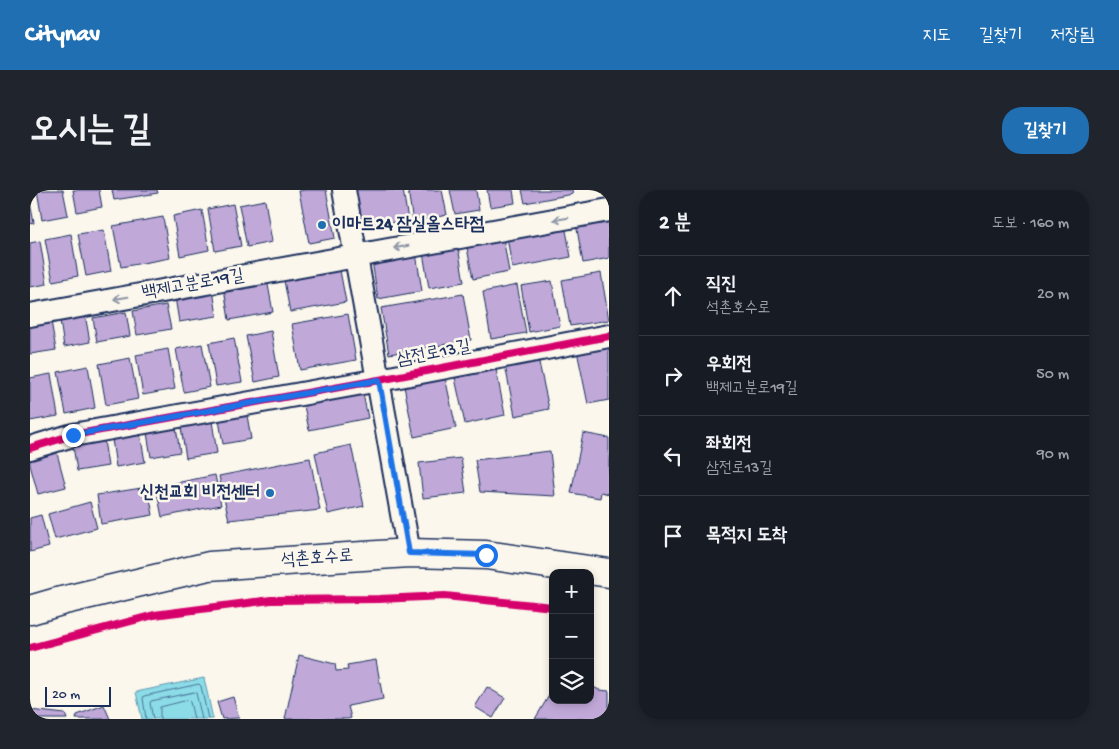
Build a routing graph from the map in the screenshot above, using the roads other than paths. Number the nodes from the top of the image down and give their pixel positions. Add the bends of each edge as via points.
1 (344, 190) edge
2 (609, 210) edge
3 (356, 255) junction
4 (30, 315) edge
5 (609, 336) edge
6 (379, 380) junction
7 (30, 448) edge
8 (409, 553) junction
9 (609, 574) edge
10 (30, 610) edge

1 - 3 street
2 -> 3 street, 백제고분로19길
3 -> 4 street, 백제고분로19길
3 - 6 street
5 - 6 street, 삼전로13길
6 - 7 street, 삼전로13길 via 73,435
6 - 8 street
8 - 9 street, 석촌호수로 via 486,555
8 - 10 street, 석촌호수로 via 209,566

